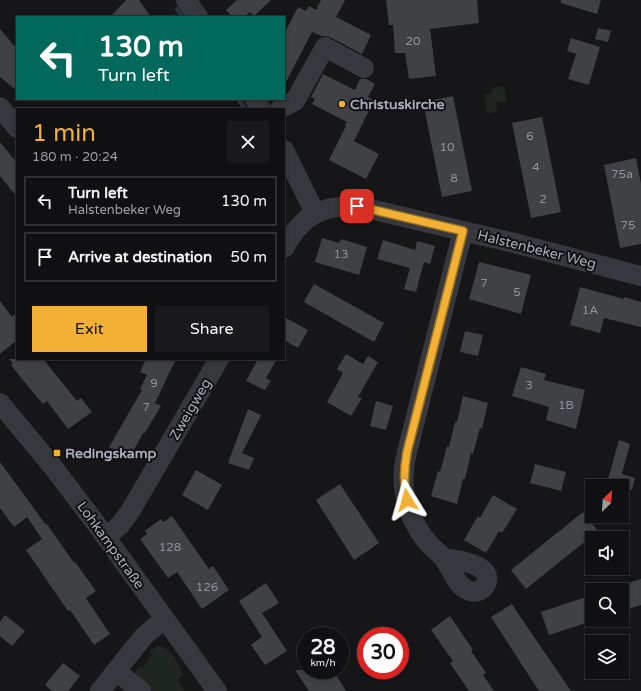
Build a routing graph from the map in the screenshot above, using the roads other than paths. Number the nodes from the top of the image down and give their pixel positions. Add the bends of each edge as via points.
1 (186, 0) edge
2 (197, 16) edge
3 (364, 68) dead end
4 (0, 107) edge
5 (282, 108) edge
6 (16, 127) edge
7 (285, 152) edge
8 (315, 213) junction
9 (463, 231) junction
10 (285, 246) edge
11 (641, 276) edge
12 (218, 360) edge
13 (0, 403) edge
14 (106, 537) junction
15 (444, 558) dead end
16 (164, 619) junction
17 (116, 671) junction
18 (100, 691) edge
19 (141, 691) edge
20 (217, 691) edge

1 - 2 street
3 - 5 street via 325,47 295,101
4 - 6 street
7 - 8 street
8 - 9 street, Halstenbeker Weg via 327,208 357,206
8 - 10 street via 297,228
9 - 11 street, Halstenbeker Weg
9 - 15 street via 403,472 409,509 415,524 428,543
12 - 14 street, Zweigweg via 131,510 120,525
13 - 14 street, Lohkampstraße
14 - 16 street, Lohkampstraße
16 - 17 street via 144,636
16 - 20 street, Lohkampstraße
17 - 18 street
17 - 19 street

